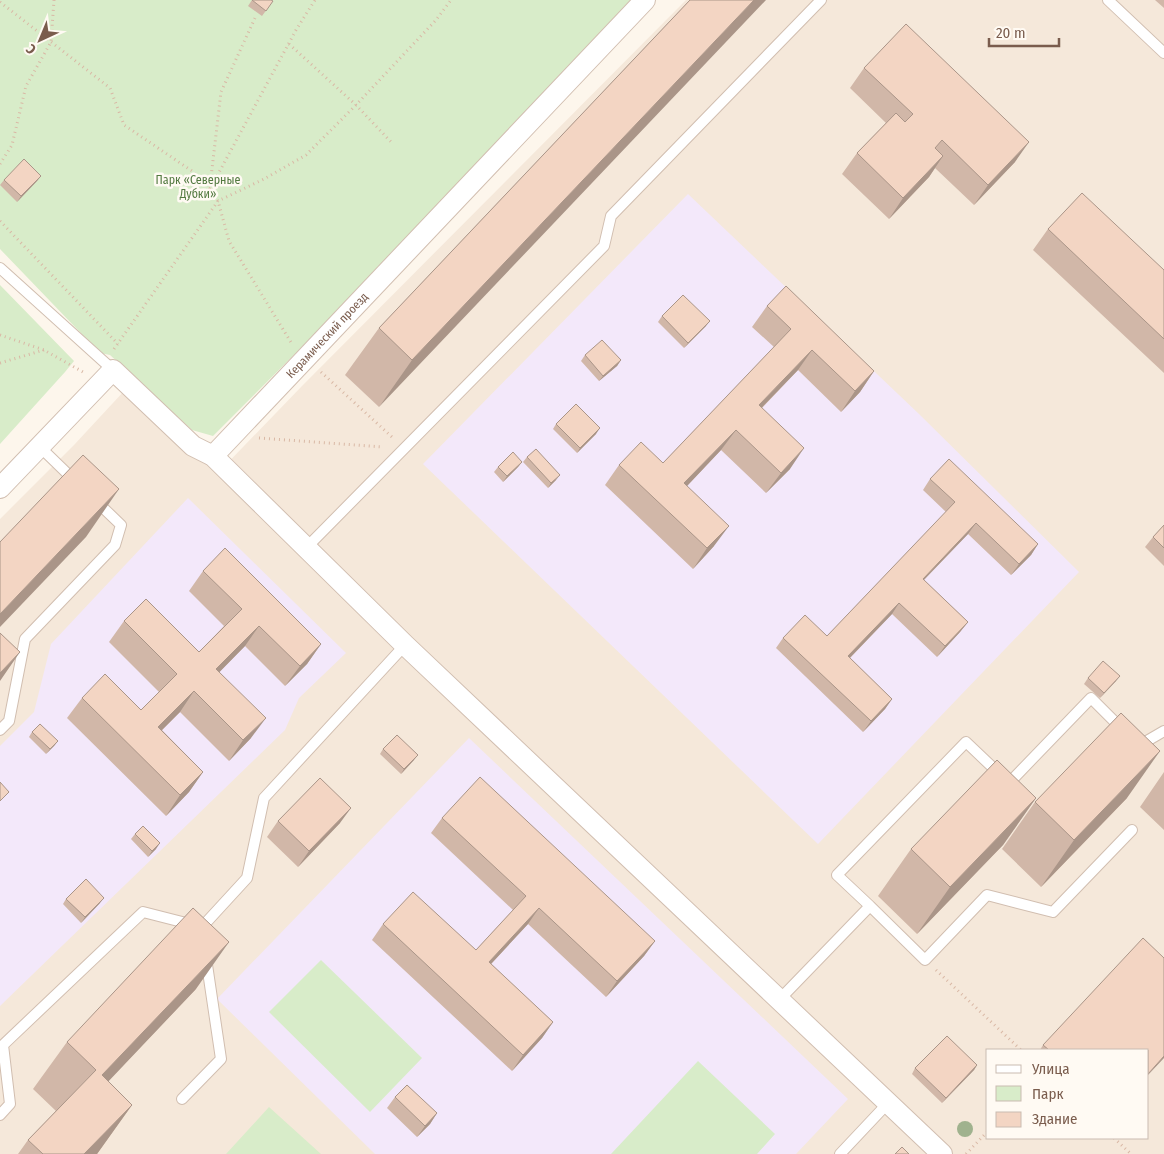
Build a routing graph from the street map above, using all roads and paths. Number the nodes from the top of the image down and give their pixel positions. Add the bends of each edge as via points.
1 (54, 0) edge
2 (315, 0) edge
3 (451, 0) edge
4 (644, 0) edge
5 (821, 0) edge
6 (1108, 0) edge
7 (0, 2) edge
8 (255, 18) dead end
9 (51, 42) junction
10 (289, 44) junction
11 (1164, 53) edge
12 (356, 105) junction
13 (392, 143) dead end
14 (0, 164) edge
15 (210, 189) junction
16 (218, 201) junction
17 (0, 221) edge
18 (0, 268) edge
19 (0, 335) edge
20 (118, 344) junction
21 (44, 350) junction
22 (305, 358) junction
23 (0, 363) edge
24 (107, 376) junction
25 (231, 436) junction
26 (40, 447) junction
27 (405, 448) junction
28 (213, 456) junction
29 (0, 488) edge
30 (306, 548) junction
31 (405, 645) junction
32 (0, 730) edge
33 (1164, 731) edge
34 (1132, 830) edge
35 (870, 906) junction
36 (203, 937) junction
37 (925, 960) junction
38 (779, 1000) junction
39 (1020, 1049) edge
40 (182, 1100) dead end
41 (888, 1103) junction
42 (0, 1115) edge
43 (986, 1133) edge
44 (1115, 1139) edge
45 (840, 1154) edge
46 (942, 1154) edge
47 (966, 1154) edge
48 (1131, 1154) edge

1 - 9 path
2 - 10 path
3 - 12 path
4 - 22 street, Керамический проезд
5 - 27 lane via 611,216 604,246
6 - 11 lane
7 - 9 path
8 - 15 path via 221,92
9 - 14 path via 26,86 12,144
9 - 15 path via 110,88 124,125 192,171
10 - 12 path
10 - 15 path
12 - 13 path
12 - 16 path via 306,155
15 - 16 path
16 - 20 path
16 - 22 path via 229,241 297,352
17 - 20 path
18 - 24 lane
19 - 21 path
20 - 24 path via 110,355
21 - 23 path
21 - 24 path
22 - 25 street, Керамический проезд
22 - 27 path
24 - 26 street
24 - 28 street via 193,446
25 - 27 path
25 - 28 street, Керамический проезд
26 - 29 street
26 - 32 lane via 121,525 115,544 25,639 9,721
27 - 30 lane
28 - 30 street
30 - 31 street
31 - 36 lane via 264,798 247,878
31 - 38 street
33 - 35 lane via 1140,745 1091,698 1009,783 966,742 837,875
34 - 37 lane via 1053,912 987,895
35 - 37 lane
35 - 38 lane
36 - 40 lane via 221,1059
36 - 42 lane via 143,912 3,1045 10,1104
37 - 39 path
38 - 41 street
41 - 45 lane
41 - 46 street
43 - 47 path
44 - 48 path

